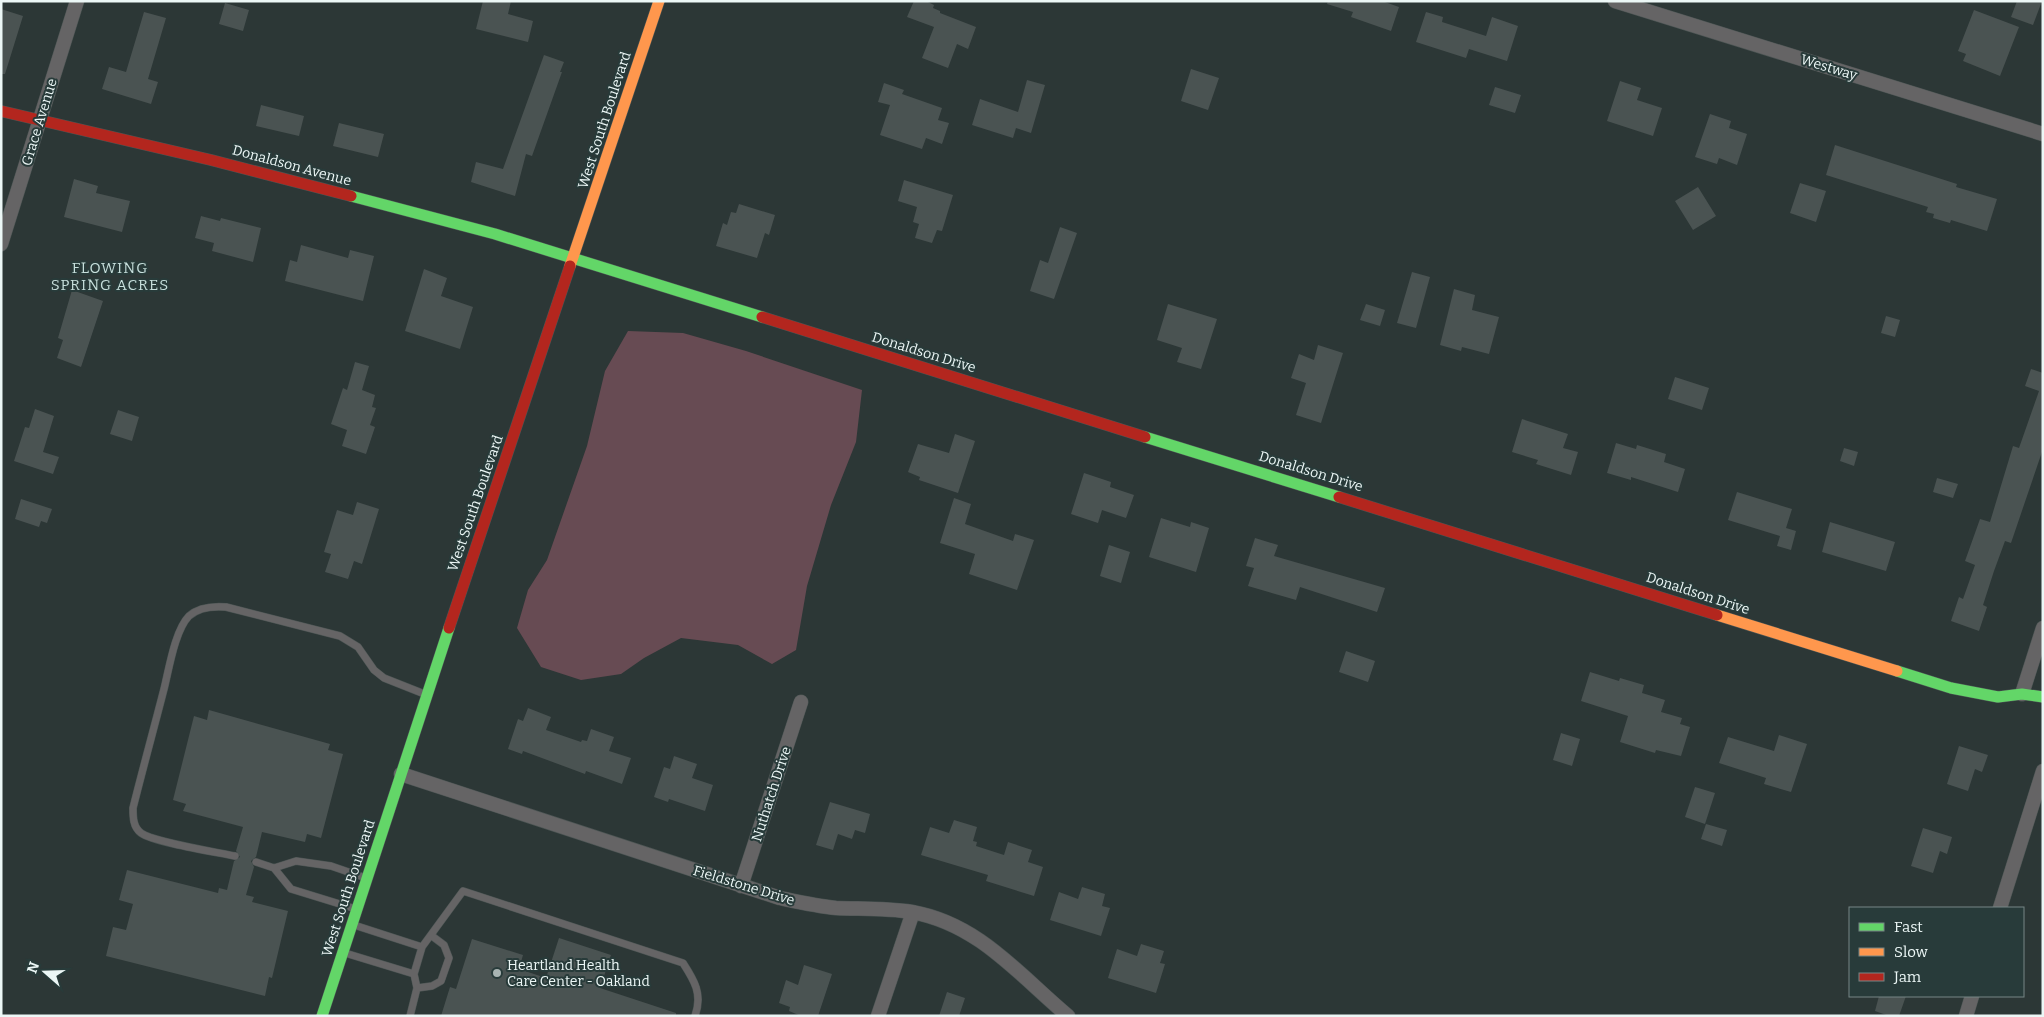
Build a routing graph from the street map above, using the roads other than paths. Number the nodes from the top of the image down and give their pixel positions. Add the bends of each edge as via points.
1 (77, 1) edge
2 (659, 1) edge
3 (1615, 1) edge
4 (1, 111) edge
5 (41, 119) junction
6 (2043, 134) edge
7 (1, 244) edge
8 (573, 259) junction
9 (2043, 628) edge
10 (2022, 694) junction
11 (427, 695) junction
12 (2043, 697) edge
13 (800, 702) dead end
14 (2043, 771) edge
15 (401, 774) junction
16 (235, 856) dead end
17 (256, 862) dead end
18 (274, 868) junction
19 (367, 878) junction
20 (741, 886) junction
21 (2000, 907) edge
22 (357, 909) junction
23 (913, 912) junction
24 (352, 924) junction
25 (432, 936) junction
26 (422, 947) junction
27 (342, 952) junction
28 (414, 974) junction
29 (417, 988) junction
30 (1972, 997) edge
31 (322, 1016) edge
32 (410, 1016) edge
33 (695, 1016) edge
34 (878, 1016) edge
35 (1068, 1016) edge
36 (1966, 1016) edge

1 - 5 street, Grace Avenue
2 - 8 street, West South Boulevard
3 - 6 street, Westway
4 - 5 street, Donaldson Avenue
5 - 7 street, Grace Avenue
5 - 8 street, Donaldson Avenue via 238,166 495,234
8 - 10 street, Donaldson Drive via 1933,682 1990,696
8 - 11 street, West South Boulevard
9 - 10 street
10 - 12 street, Donaldson Drive
11 - 15 street, West South Boulevard
11 - 16 lane via 384,678 374,670 358,647 340,636 226,607 202,608 190,616 182,628 173,655 133,808 133,822 141,833 154,838
13 - 20 street, Nuthatch Drive
14 - 21 street
15 - 19 street, West South Boulevard
15 - 20 street, Fieldstone Drive
17 - 18 lane
18 - 19 lane via 296,861 331,866
18 - 22 lane via 291,889
19 - 22 street, West South Boulevard
20 - 23 street, Fieldstone Drive via 808,904
22 - 24 street, West South Boulevard
23 - 34 street
23 - 35 street, Fieldstone Drive via 981,939
24 - 26 lane
24 - 27 street, West South Boulevard
25 - 26 lane
25 - 29 lane via 444,945 449,958 441,981
25 - 33 lane via 463,891 682,963 698,985
26 - 28 lane
27 - 28 lane
27 - 31 street, West South Boulevard
28 - 29 lane
29 - 32 lane
30 - 36 street

